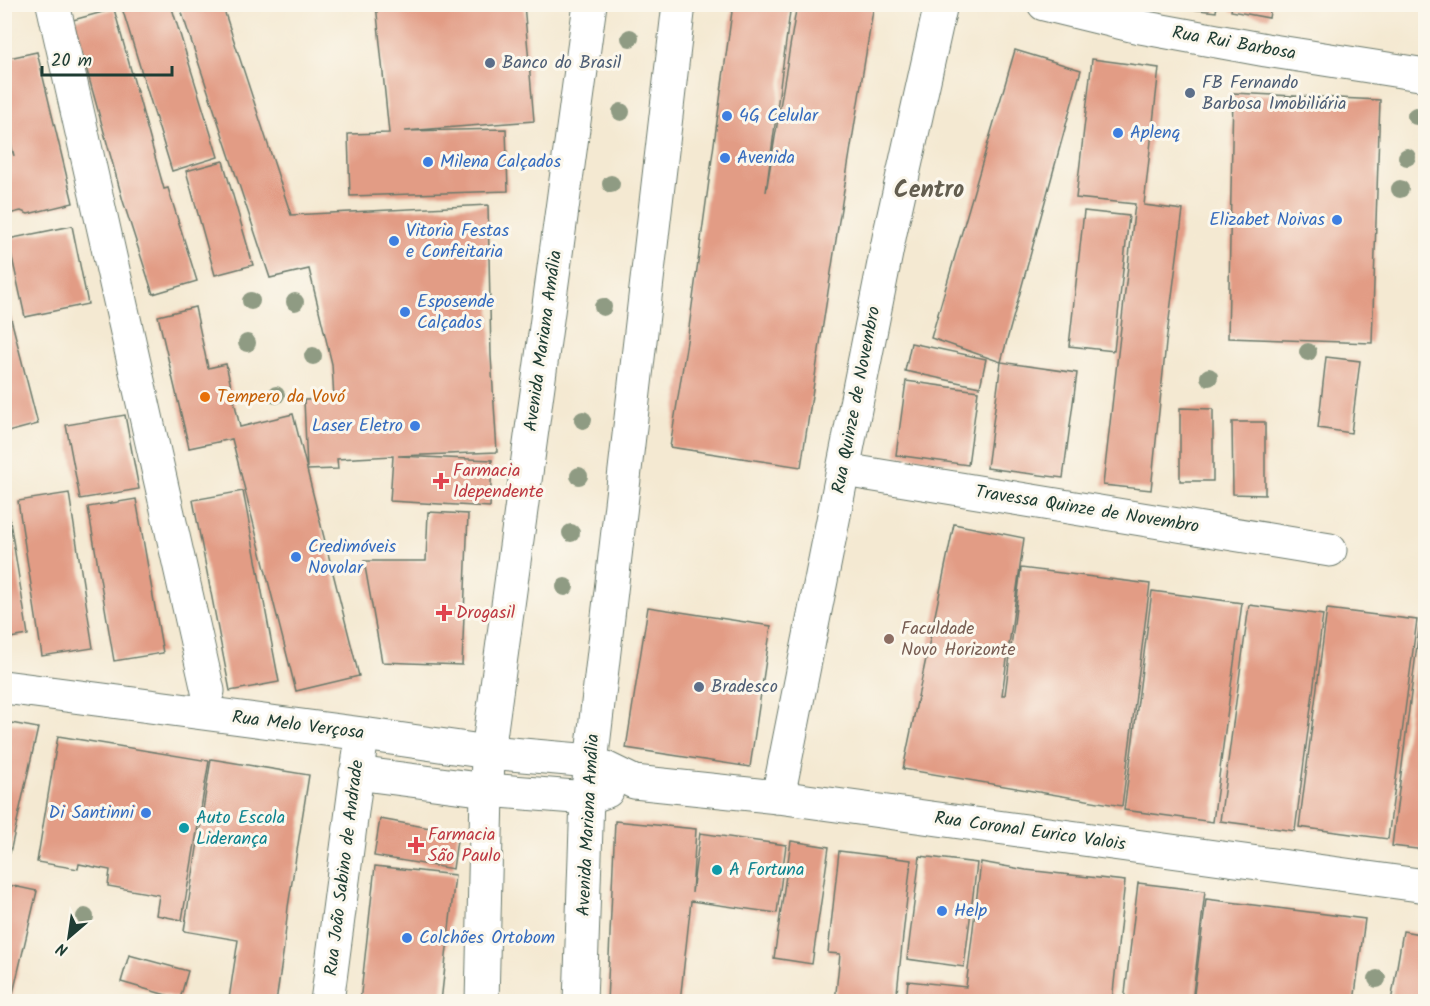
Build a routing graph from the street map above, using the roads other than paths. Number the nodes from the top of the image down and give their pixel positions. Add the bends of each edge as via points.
1 (53, 4) edge
2 (590, 4) edge
3 (679, 4) edge
4 (941, 4) edge
5 (1044, 4) edge
6 (1425, 75) edge
7 (844, 470) junction
8 (1330, 550) dead end
9 (4, 687) edge
10 (208, 691) dead end
11 (363, 734) junction
12 (488, 752) junction
13 (591, 761) junction
14 (356, 773) junction
15 (634, 782) junction
16 (487, 790) junction
17 (778, 797) junction
18 (587, 798) junction
19 (1425, 886) edge
20 (327, 1002) edge
21 (482, 1002) edge
22 (580, 1002) edge

1 - 10 main road
2 - 12 main road, Avenida Mariana Amália
3 - 13 main road, Avenida Mariana Amália
4 - 7 main road, Rua Quinze de Novembro via 890,233
5 - 6 main road, Rua Rui Barbosa via 1157,30
7 - 8 main road, Travessa Quinze de Novembro
7 - 17 main road, Rua Quinze de Novembro
9 - 11 main road, Rua Melo Verçosa
11 - 12 main road, Rua Melo Verçosa
11 - 14 main road, Rua João Sabino de Andrade
12 - 13 main road, Rua Melo Verçosa
12 - 16 main road, Avenida Mariana Amália
13 - 15 main road, Rua Coronal Eurico Valois
13 - 18 main road, Avenida Mariana Amália
14 - 16 main road
14 - 20 main road, Rua João Sabino de Andrade
15 - 17 main road, Rua Coronal Eurico Valois
15 - 18 main road, Rua Coronal Eurico Valois
16 - 18 main road
16 - 21 main road, Avenida Mariana Amália
17 - 19 main road, Rua Coronal Eurico Valois
18 - 22 main road, Avenida Mariana Amália

